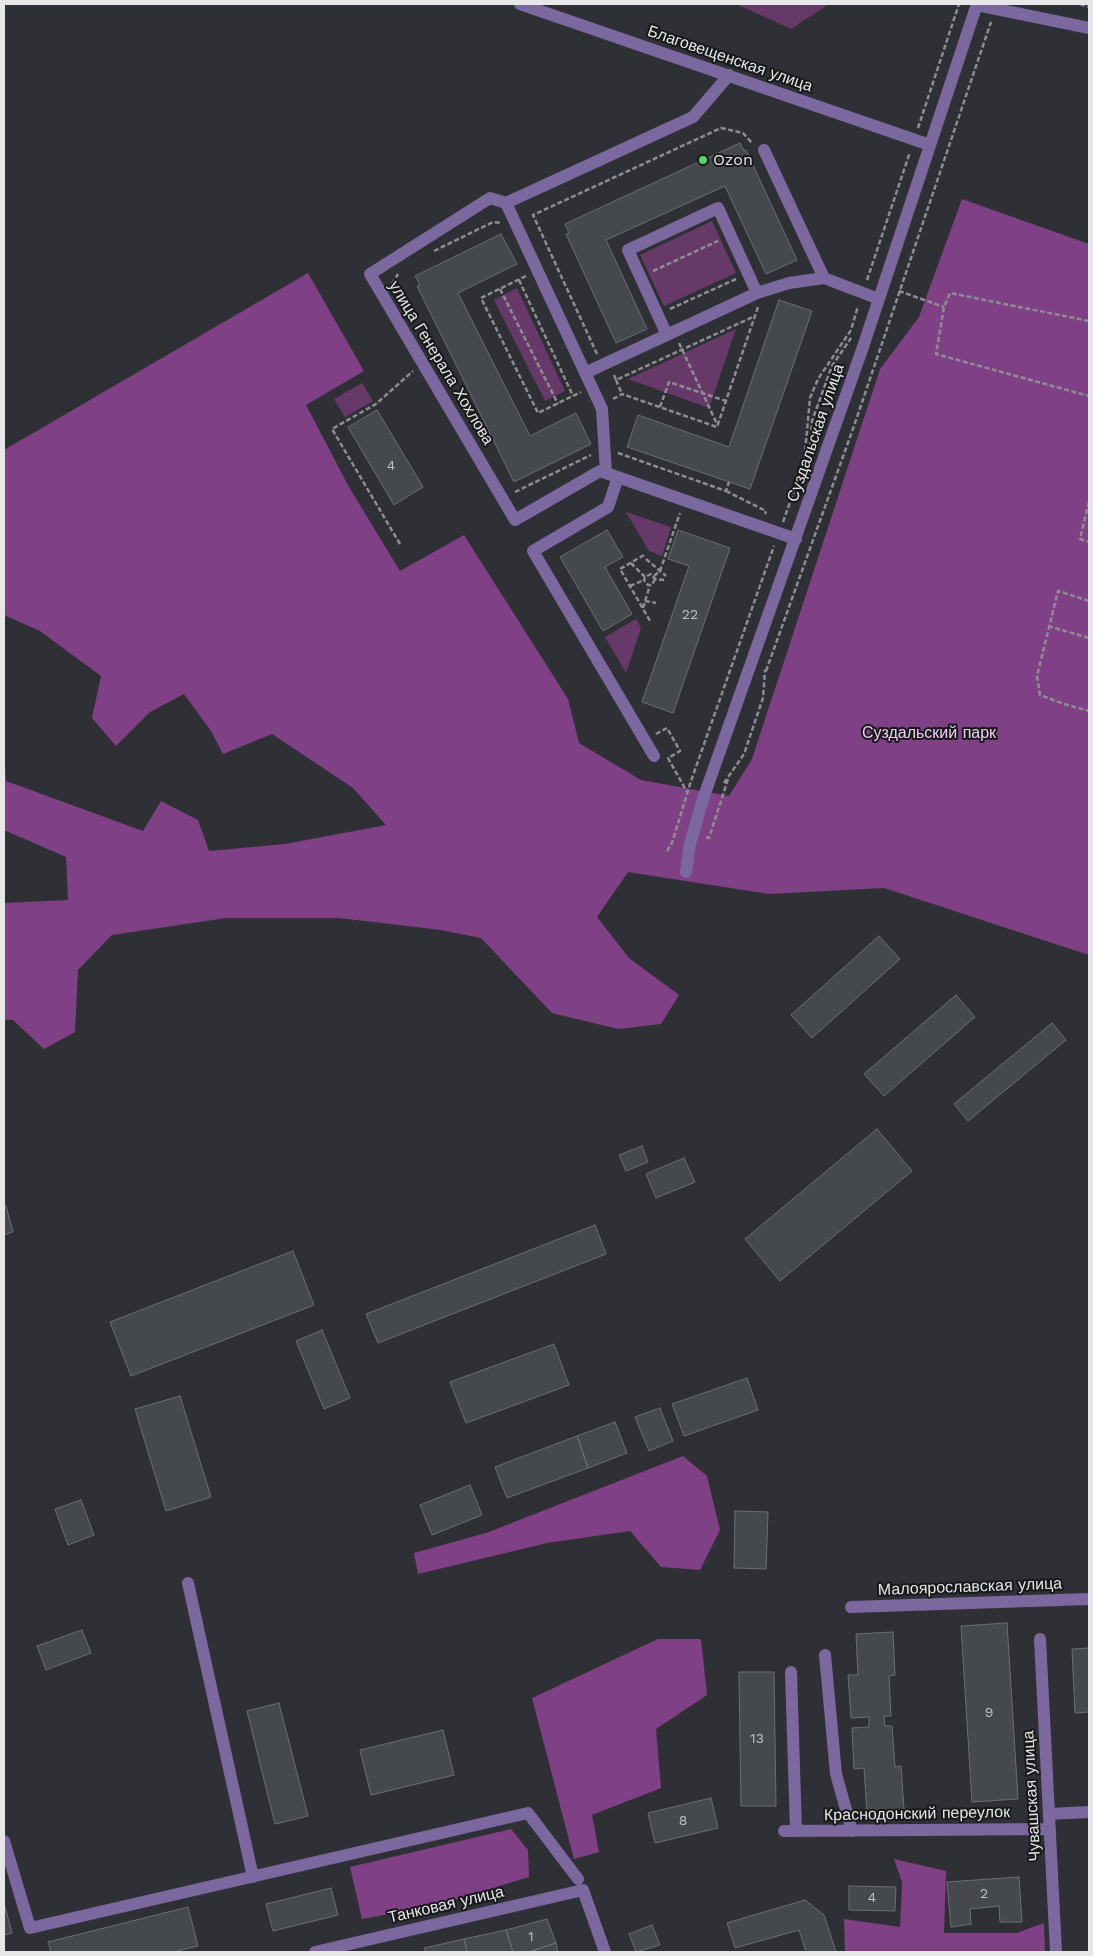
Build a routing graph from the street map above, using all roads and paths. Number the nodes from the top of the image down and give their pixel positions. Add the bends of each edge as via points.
1 (520, 4) edge
2 (959, 4) edge
3 (977, 4) edge
4 (1080, 4) edge
5 (1089, 7) edge
6 (995, 9) junction
7 (1030, 10) edge
8 (1089, 28) edge
9 (729, 75) junction
10 (914, 140) junction
11 (930, 145) junction
12 (764, 150) joint
13 (506, 203) junction
14 (493, 222) dead end
15 (731, 235) junction
16 (432, 252) dead end
17 (537, 270) junction
18 (401, 271) dead end
19 (748, 273) junction
20 (640, 277) junction
21 (824, 278) junction
22 (519, 280) junction
23 (884, 286) junction
24 (389, 289) dead end
25 (500, 289) junction
26 (899, 292) junction
27 (863, 293) junction
28 (758, 299) junction
29 (879, 299) junction
30 (944, 308) junction
31 (658, 315) junction
32 (755, 316) junction
33 (1089, 321) edge
34 (671, 334) junction
35 (682, 349) junction
36 (422, 362) junction
37 (605, 364) junction
38 (585, 373) junction
39 (616, 380) junction
40 (591, 387) junction
41 (702, 393) junction
42 (573, 396) junction
43 (1089, 396) edge
44 (726, 401) junction
45 (558, 404) junction
46 (660, 407) junction
47 (717, 425) junction
48 (604, 448) junction
49 (612, 475) junction
50 (729, 482) dead end
51 (726, 491) junction
52 (502, 498) junction
53 (684, 500) junction
54 (1089, 502) edge
55 (764, 516) dead end
56 (779, 533) junction
57 (796, 539) junction
58 (1089, 542) edge
59 (400, 544) dead end
60 (644, 555) dead end
61 (646, 559) dead end
62 (631, 563) junction
63 (660, 571) junction
64 (644, 578) junction
65 (655, 578) junction
66 (650, 585) junction
67 (630, 586) junction
68 (645, 601) junction
69 (1089, 601) edge
70 (656, 603) dead end
71 (643, 608) junction
72 (650, 621) dead end
73 (1048, 626) junction
74 (1089, 638) edge
75 (764, 676) dead end
76 (1089, 710) edge
77 (653, 736) dead end
78 (654, 756) dead end
79 (729, 775) dead end
80 (687, 791) junction
81 (691, 797) dead end
82 (705, 836) dead end
83 (667, 851) dead end
84 (686, 872) dead end
85 (188, 1583) dead end
86 (1089, 1599) edge
87 (851, 1607) dead end
88 (1040, 1639) dead end
89 (825, 1655) dead end
90 (791, 1672) dead end
91 (1089, 1812) edge
92 (1049, 1814) junction
93 (1050, 1829) junction
94 (852, 1831) junction
95 (4, 1841) edge
96 (253, 1877) junction
97 (581, 1884) junction
98 (316, 1952) edge
99 (605, 1952) edge
100 (1056, 1952) edge

1 - 9 street, Благовещенская улица
2 - 10 path
3 - 6 street
3 - 11 street, Суздальская улица
4 - 5 path
6 - 7 street
6 - 26 path
7 - 8 street
9 - 10 street, Благовещенская улица
9 - 13 street, улица Генерала Хохлова via 693,117
10 - 11 street, Благовещенская улица
10 - 27 path
11 - 23 street, Суздальская улица
12 - 21 street
12 - 37 path via 757,153 750,138 743,133 721,128 533,215
13 - 17 street
13 - 36 street, улица Генерала Хохлова via 490,198 370,274
14 - 16 path
15 - 19 street
15 - 20 path
15 - 20 street via 718,208 628,250
17 - 22 path
17 - 38 street
18 - 24 path
19 - 28 street
19 - 31 path
20 - 31 street
21 - 27 street
21 - 28 street via 789,283
22 - 25 path
22 - 42 path
23 - 26 path
23 - 29 street, Суздальская улица
25 - 45 path
25 - 45 path via 481,298 538,414
26 - 30 path
26 - 75 path
27 - 29 street
27 - 56 path via 850,330 818,379 810,398 804,463
28 - 32 path
28 - 34 street
29 - 57 street, Суздальская улица
30 - 33 path via 950,293
30 - 43 path via 936,354
31 - 34 street
32 - 35 path
32 - 44 path
34 - 35 path
34 - 37 street
35 - 39 path
35 - 41 path
36 - 52 street, улица Генерала Хохлова
36 - 59 path via 376,404 332,429
37 - 38 street
37 - 39 path
38 - 40 street
39 - 46 path via 622,394
40 - 42 path
40 - 48 street via 602,410
41 - 44 path
41 - 46 path via 669,382
41 - 47 path
42 - 45 path
44 - 47 path
46 - 47 path
48 - 49 street
48 - 51 path
48 - 52 path
49 - 52 street, улица Генерала Хохлова via 600,471 515,520
49 - 53 street
49 - 78 street via 608,507 533,551
50 - 51 path
51 - 55 path via 766,511
53 - 56 street
53 - 63 path
54 - 58 path via 1080,539
56 - 57 street
56 - 80 path
57 - 84 street, Суздальская улица via 703,799
60 - 62 path
61 - 63 path
62 - 64 path
62 - 67 path via 620,569
63 - 65 path
63 - 65 path via 665,578
64 - 65 path via 651,574
64 - 66 path
64 - 67 path
65 - 66 path
66 - 68 path
67 - 71 path
68 - 70 path
68 - 71 path
69 - 73 path via 1058,591
71 - 72 path
73 - 74 path
73 - 76 path via 1037,676 1040,695
77 - 80 path via 667,728 680,751 668,758
79 - 82 path via 709,838
80 - 81 path
80 - 83 path
85 - 96 street
86 - 87 street, Малоярославская улица
88 - 92 street, Чувашская улица
89 - 94 street via 836,1774
90 - 94 street, Краснодонский переулок via 790,1831
91 - 92 street
92 - 93 street, Чувашская улица
93 - 94 street, Краснодонский переулок
93 - 100 street, Чувашская улица
95 - 96 street via 30,1928
96 - 97 street via 528,1813
97 - 98 street, Танковая улица
97 - 99 street

